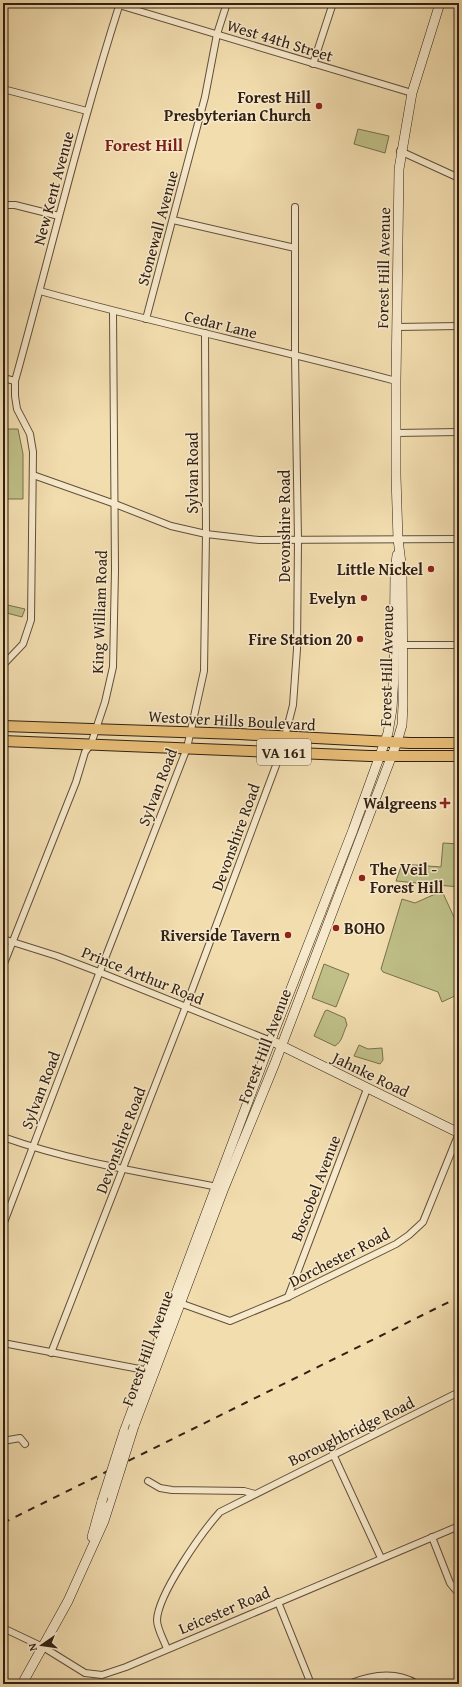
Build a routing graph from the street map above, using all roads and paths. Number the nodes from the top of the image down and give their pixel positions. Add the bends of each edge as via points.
1 (226, 3) edge
2 (333, 3) edge
3 (440, 3) edge
4 (119, 4) edge
5 (217, 34) junction
6 (313, 64) junction
7 (3, 89) edge
8 (412, 93) junction
9 (87, 111) junction
10 (400, 151) junction
11 (459, 178) edge
12 (3, 205) edge
13 (295, 207) dead end
14 (59, 216) junction
15 (173, 220) junction
16 (295, 248) junction
17 (40, 291) junction
18 (113, 312) junction
19 (146, 319) junction
20 (459, 326) edge
21 (397, 327) junction
22 (205, 333) junction
23 (295, 355) junction
24 (3, 378) edge
25 (15, 381) junction
26 (396, 382) junction
27 (459, 432) edge
28 (396, 434) junction
29 (33, 475) junction
30 (115, 504) junction
31 (206, 534) junction
32 (398, 539) junction
33 (459, 539) edge
34 (298, 540) junction
35 (399, 645) junction
36 (459, 645) edge
37 (3, 665) edge
38 (3, 726) edge
39 (96, 728) junction
40 (191, 733) junction
41 (285, 737) junction
42 (3, 741) edge
43 (385, 742) junction
44 (397, 742) junction
45 (459, 743) edge
46 (91, 744) junction
47 (187, 748) junction
48 (280, 752) junction
49 (392, 755) junction
50 (380, 756) junction
51 (459, 756) edge
52 (3, 939) edge
53 (12, 941) junction
54 (3, 966) edge
55 (99, 972) junction
56 (186, 1006) junction
57 (271, 1040) junction
58 (281, 1046) junction
59 (367, 1089) junction
60 (459, 1133) edge
61 (3, 1137) edge
62 (32, 1148) junction
63 (123, 1169) junction
64 (220, 1188) junction
65 (3, 1225) edge
66 (288, 1297) junction
67 (177, 1302) junction
68 (3, 1343) edge
69 (51, 1353) junction
70 (150, 1371) junction
71 (459, 1392) edge
72 (3, 1441) edge
73 (25, 1444) dead end
74 (333, 1454) junction
75 (148, 1481) dead end
76 (255, 1494) junction
77 (459, 1526) edge
78 (432, 1537) junction
79 (89, 1552) junction
80 (381, 1558) junction
81 (459, 1594) edge
82 (278, 1602) junction
83 (3, 1628) edge
84 (43, 1647) junction
85 (167, 1649) junction
86 (22, 1684) edge
87 (311, 1684) edge
88 (349, 1684) edge
89 (417, 1684) edge

1 - 5 street, Stonewall Avenue
2 - 6 street
3 - 8 main road, Forest Hill Avenue
4 - 5 street, West 44th Street
4 - 9 street, New Kent Avenue
5 - 6 street, West 44th Street
5 - 15 street, Stonewall Avenue via 205,98
6 - 8 street, West 44th Street
7 - 9 street
8 - 10 main road, Forest Hill Avenue
9 - 14 street, New Kent Avenue
10 - 11 street
10 - 21 main road, Forest Hill Avenue
12 - 14 street via 15,205
13 - 16 street, Devonshire Road
14 - 17 street, New Kent Avenue
15 - 16 street
15 - 19 street, Stonewall Avenue
16 - 23 street, Devonshire Road
17 - 18 street, Cedar Lane
17 - 25 street, New Kent Avenue
18 - 19 street, Cedar Lane
18 - 30 street, King William Road
19 - 22 street, Cedar Lane
20 - 21 street
21 - 26 main road, Forest Hill Avenue
22 - 23 street, Cedar Lane
22 - 31 street, Sylvan Road
23 - 26 street, Cedar Lane
23 - 34 street, Devonshire Road
24 - 25 street
25 - 29 street, New Kent Avenue via 17,409 30,434
26 - 28 main road, Forest Hill Avenue
27 - 28 street
28 - 32 main road, Forest Hill Avenue
29 - 30 street
29 - 37 street, New Kent Avenue via 31,620 23,644
30 - 31 street via 171,526
30 - 39 street, King William Road via 113,667
31 - 34 street via 259,540
31 - 40 street, Sylvan Road via 204,671
32 - 33 street
32 - 34 street
32 - 35 main road, Forest Hill Avenue via 402,571
34 - 41 street, Devonshire Road via 297,649 293,705
35 - 36 street
35 - 43 main road, Forest Hill Avenue via 392,709
35 - 44 main road, Forest Hill Avenue via 403,716
38 - 39 main road, Westover Hills Boulevard / VA 161
39 - 40 main road, Westover Hills Boulevard / VA 161
39 - 46 street, King William Road
40 - 41 main road, Westover Hills Boulevard / VA 161
40 - 47 street, Sylvan Road
41 - 43 main road, Westover Hills Boulevard / VA 161
41 - 48 street, Devonshire Road
42 - 46 main road, Westover Hills Boulevard / VA 161
43 - 44 main road, Westover Hills Boulevard / VA 161
43 - 50 main road, Forest Hill Avenue
44 - 45 main road, Westover Hills Boulevard / VA 161
44 - 49 main road, Forest Hill Avenue
46 - 47 main road, Westover Hills Boulevard / VA 161
46 - 53 street, King William Road via 85,752 76,782
47 - 48 main road, Westover Hills Boulevard / VA 161
47 - 55 street, Sylvan Road
48 - 50 main road, Westover Hills Boulevard / VA 161
48 - 56 street, Devonshire Road
49 - 50 main road, Westover Hills Boulevard / VA 161
49 - 51 main road, Westover Hills Boulevard / VA 161
49 - 58 main road, Forest Hill Avenue
50 - 57 main road, Forest Hill Avenue
52 - 53 street, Prince Arthur Road
53 - 54 street, King William Road
53 - 55 street, Prince Arthur Road
55 - 56 street, Prince Arthur Road
55 - 62 street, Sylvan Road
56 - 57 street, Prince Arthur Road
56 - 63 street, Devonshire Road
57 - 58 main road, Jahnke Road
57 - 64 main road, Forest Hill Avenue
58 - 59 main road, Jahnke Road
58 - 64 main road, Forest Hill Avenue
59 - 60 main road, Jahnke Road
59 - 66 street, Boscobel Avenue
60 - 66 street, Dorchester Road via 422,1222 417,1228 396,1244
61 - 62 street
62 - 63 street
62 - 65 street, Sylvan Road
63 - 64 street
63 - 69 street, Devonshire Road
64 - 67 main road, Forest Hill Avenue
66 - 67 street, Dorchester Road via 230,1321
67 - 70 main road, Forest Hill Avenue
68 - 69 street
69 - 70 street
70 - 79 main road, Forest Hill Avenue, bridge via 104,1521
70 - 79 main road, Forest Hill Avenue, bridge via 124,1432
71 - 74 street, Boroughbridge Road
72 - 73 street via 20,1438
74 - 76 street, Boroughbridge Road
74 - 80 street
75 - 76 street via 160,1488 172,1490 244,1490
76 - 85 street, Boroughbridge Road via 220,1512 196,1540 158,1610 157,1622
77 - 78 street, Leicester Road
78 - 80 street, Leicester Road
78 - 81 street via 450,1583
79 - 84 main road, Forest Hill Avenue via 68,1601
80 - 82 street, Leicester Road
82 - 85 street, Leicester Road
82 - 87 street
83 - 84 street, Leicester Road
84 - 85 street, Leicester Road via 85,1673 102,1675
84 - 86 main road, Forest Hill Avenue
88 - 89 street via 375,1676 389,1675

